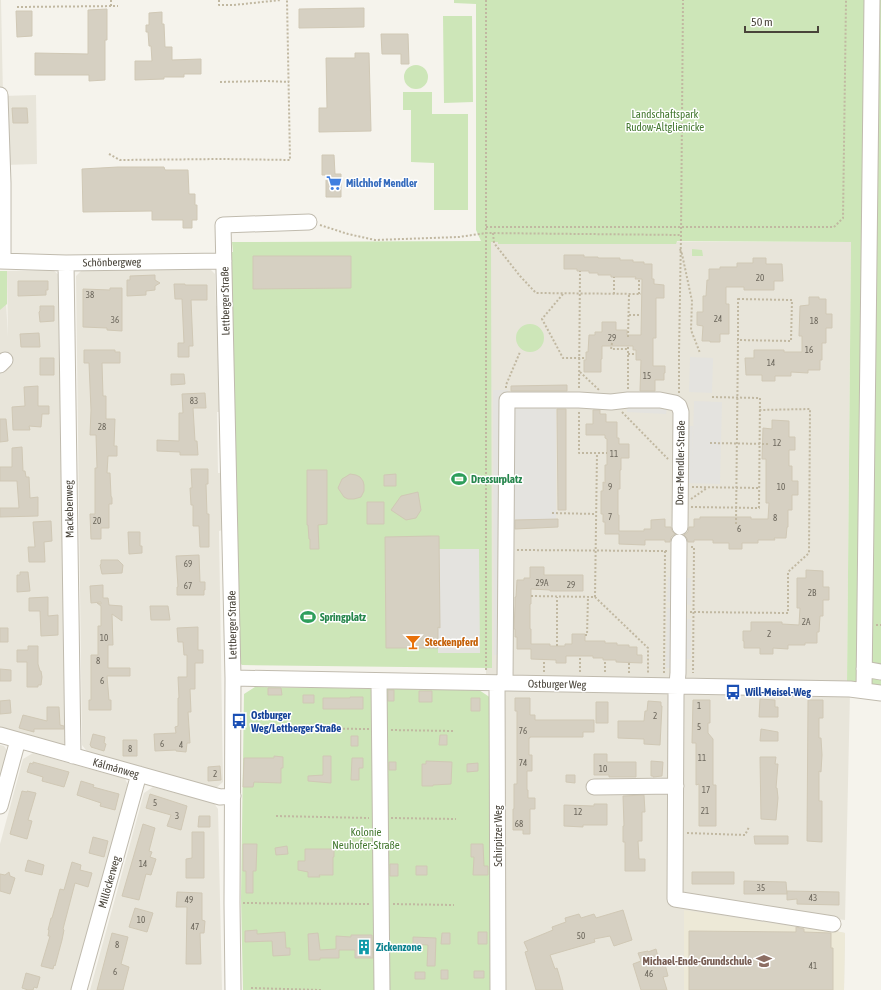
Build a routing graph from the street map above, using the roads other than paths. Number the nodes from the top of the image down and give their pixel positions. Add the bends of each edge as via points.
1 (872, 0) edge
2 (0, 95) edge
3 (1, 181) edge
4 (309, 222) road end
5 (2, 261) edge
6 (224, 261) junction
7 (66, 263) junction
8 (874, 397) edge
9 (507, 400) joint
10 (680, 527) dead end
11 (676, 548) road end
12 (864, 669) junction
13 (881, 672) edge
14 (233, 678) junction
15 (379, 681) junction
16 (501, 683) junction
17 (677, 686) junction
18 (864, 690) junction
19 (881, 693) edge
20 (0, 735) edge
21 (18, 740) junction
22 (73, 756) junction
23 (139, 774) junction
24 (676, 786) junction
25 (594, 787) dead end
26 (233, 796) junction
27 (0, 806) edge
28 (833, 924) dead end
29 (79, 990) edge
30 (233, 990) edge
31 (382, 990) edge
32 (498, 990) edge

1 - 8 street
2 - 3 street
3 - 5 street
4 - 6 street, Lettberger Straße via 223,225
5 - 7 street, Schönbergweg
6 - 7 street, Schönbergweg
6 - 14 street, Lettberger Straße
7 - 22 street, Mackebenweg
8 - 12 street
9 - 10 street, Dora-Mendler-Straße via 660,400 675,403 681,412 680,487 686,503
9 - 16 street, Schirpitzer Weg via 506,550
11 - 17 street via 686,612
12 - 13 street
12 - 18 street
14 - 15 street, Ostburger Weg
14 - 26 street, Lettberger Straße
15 - 16 street, Ostburger Weg
15 - 31 street
16 - 17 street, Ostburger Weg
16 - 32 street, Schirpitzer Weg
17 - 18 street, Ostburger Weg
17 - 24 street
18 - 19 street, Ostburger Weg
20 - 21 street, Kálmánweg
21 - 22 street, Kálmánweg
21 - 27 street
22 - 23 street, Kálmánweg
23 - 26 street, Kálmánweg via 220,797
23 - 29 street, Millöckerweg
24 - 25 street
24 - 28 street via 675,899
26 - 30 street, Lettberger Straße

